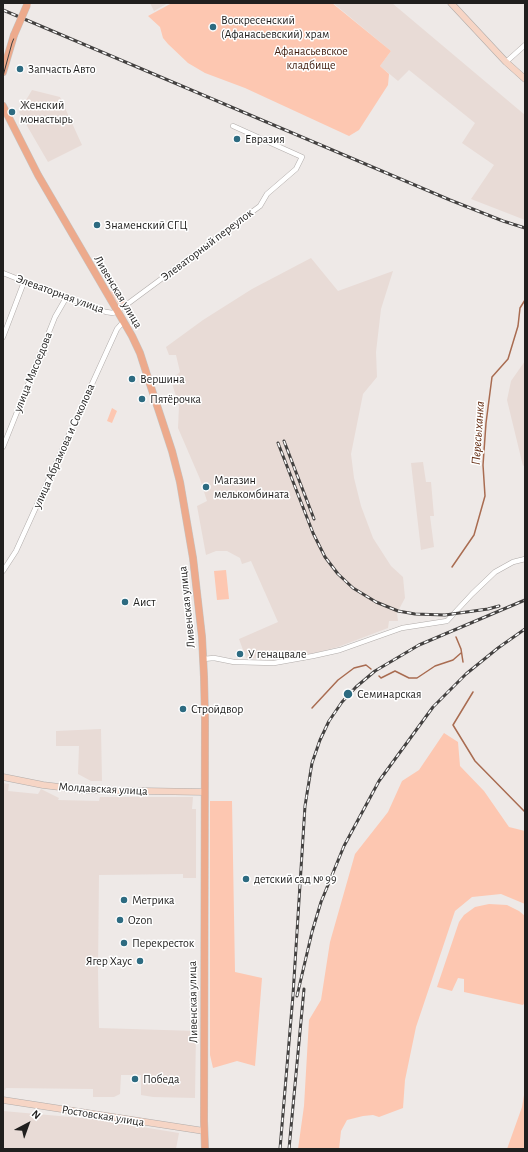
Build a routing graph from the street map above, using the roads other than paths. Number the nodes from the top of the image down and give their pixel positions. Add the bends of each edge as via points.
1 (451, 3) edge
2 (27, 4) edge
3 (525, 45) edge
4 (506, 62) junction
5 (4, 67) edge
6 (525, 79) edge
7 (3, 106) edge
8 (233, 126) dead end
9 (3, 273) edge
10 (24, 282) junction
11 (66, 298) junction
12 (117, 311) junction
13 (124, 321) junction
14 (3, 337) edge
15 (3, 447) edge
16 (525, 559) edge
17 (3, 571) edge
18 (203, 659) junction
19 (3, 777) edge
20 (204, 792) junction
21 (3, 1100) edge
22 (204, 1131) junction
23 (205, 1149) edge

1 - 4 street
2 - 5 main road, bridge
3 - 4 street
4 - 6 street
7 - 12 main road, Ливенская улица via 38,175
8 - 12 street, Элеваторный переулок via 302,157 296,169 267,194 260,206
9 - 10 street, Элеваторная улица
10 - 11 street, Элеваторная улица
10 - 14 street
11 - 12 street, Элеваторная улица via 106,312
11 - 15 street, улица Мясоедова via 55,317
12 - 13 main road, Ливенская улица
13 - 17 street, улица Абрамова и Соколова via 117,329 16,551
13 - 18 main road, Ливенская улица via 142,360 180,482 193,558
16 - 18 street via 495,572 447,621 402,628 340,650 274,663
18 - 20 main road, Ливенская улица
19 - 20 street, Молдавская улица via 84,790
20 - 22 main road, Ливенская улица
21 - 22 street, Ростовская улица
22 - 23 main road, Ливенская улица

